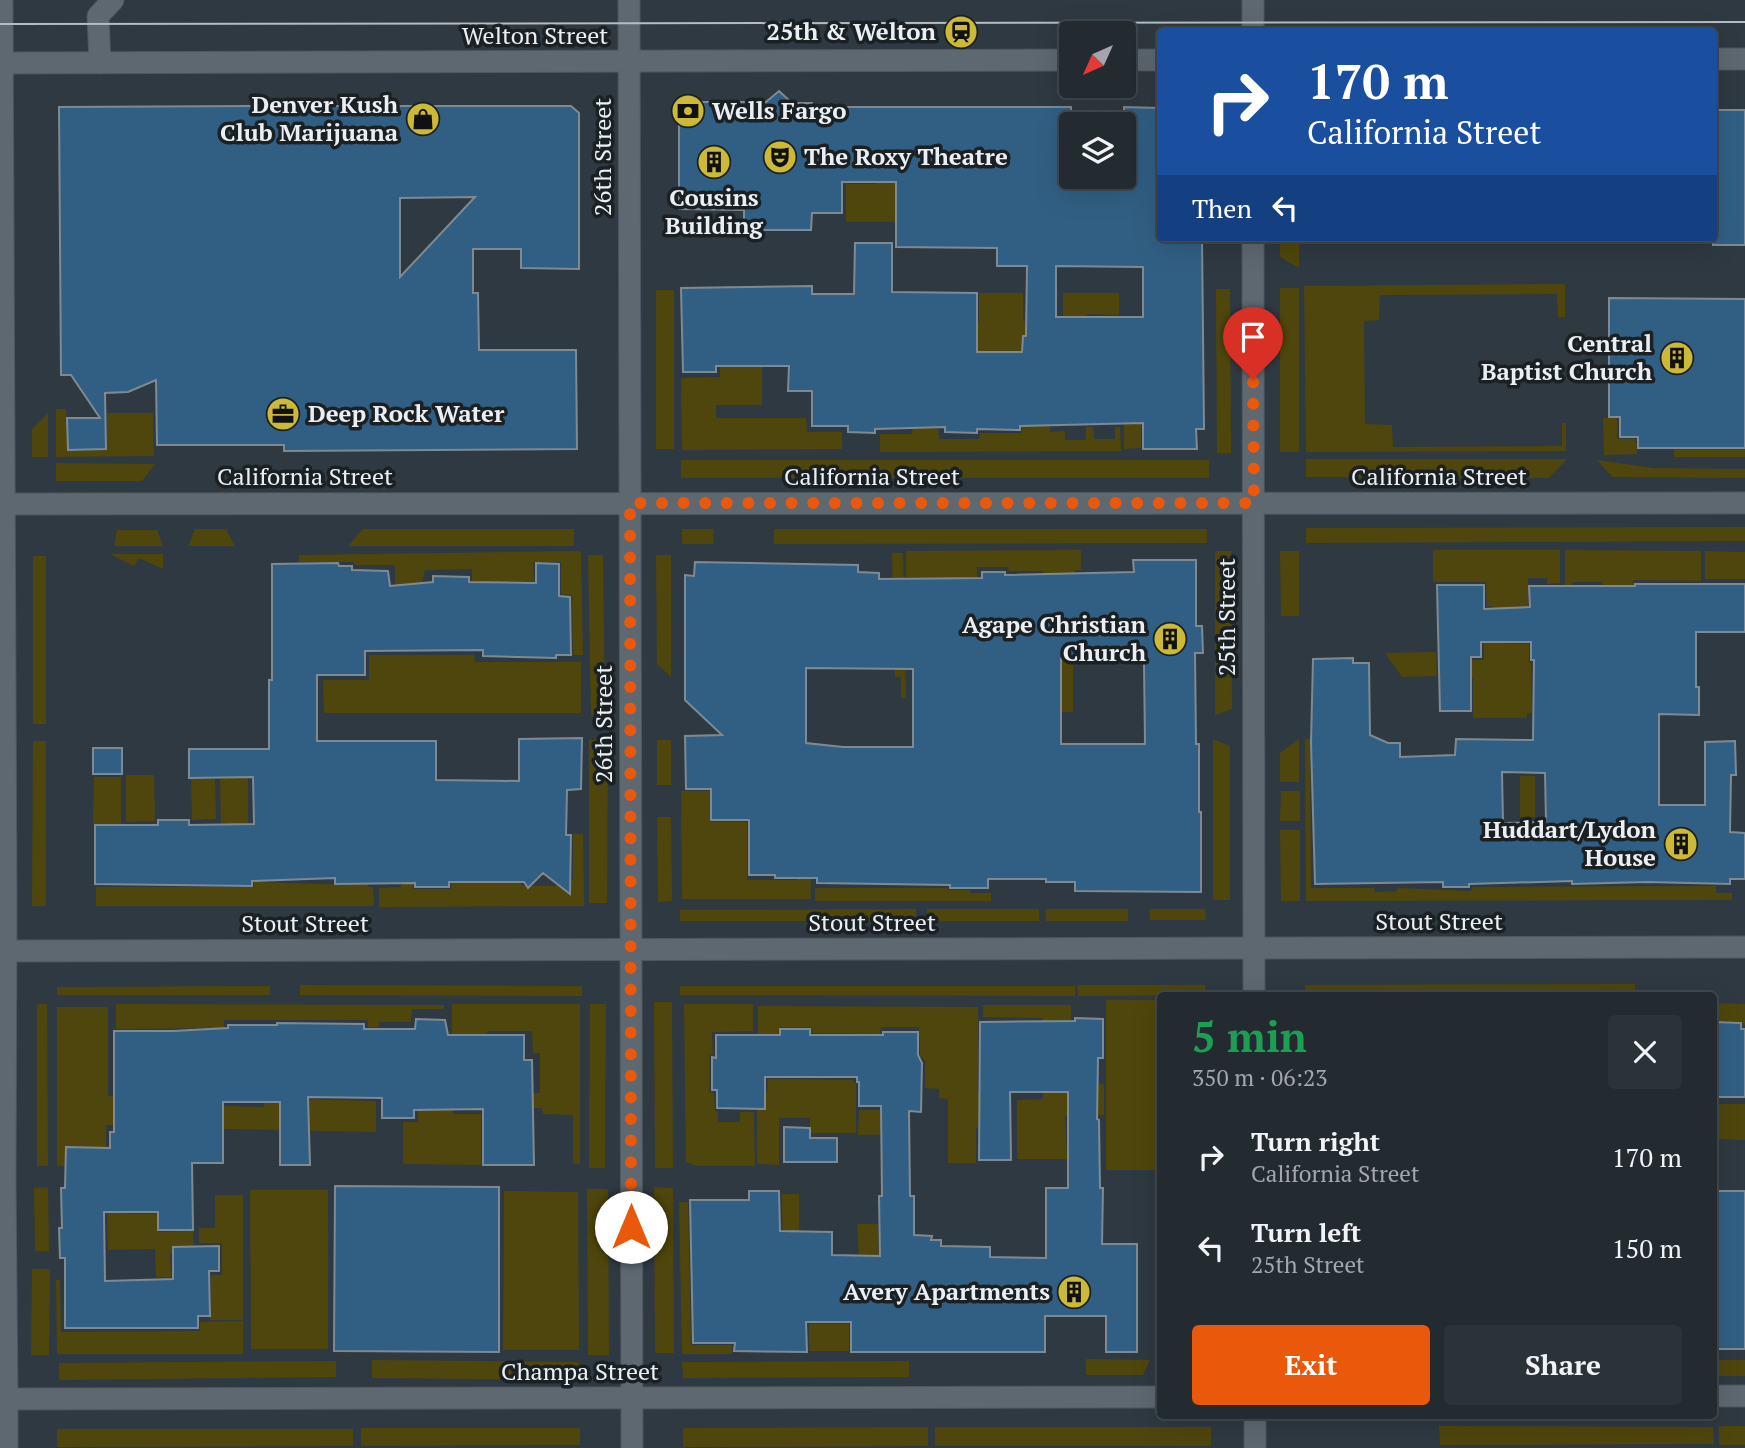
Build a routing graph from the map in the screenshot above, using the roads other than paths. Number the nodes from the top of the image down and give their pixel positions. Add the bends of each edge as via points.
1 (2, 0) edge
2 (113, 0) edge
3 (629, 0) edge
4 (1252, 0) edge
5 (1253, 28) edge
6 (1717, 59) edge
7 (1745, 59) edge
8 (1059, 60) edge
9 (1136, 60) edge
10 (1157, 60) edge
11 (629, 62) junction
12 (2, 63) edge
13 (100, 63) junction
14 (1253, 242) edge
15 (630, 503) junction
16 (1254, 503) junction
17 (1745, 503) edge
18 (2, 504) edge
19 (1745, 947) edge
20 (1254, 949) junction
21 (631, 950) junction
22 (3, 951) edge
23 (1254, 992) edge
24 (1717, 1396) edge
25 (1745, 1396) edge
26 (1157, 1397) edge
27 (631, 1398) junction
28 (4, 1399) edge
29 (1255, 1419) edge
30 (7, 1448) edge
31 (632, 1448) edge
32 (1255, 1448) edge

1 - 12 street
2 - 13 street via 98,16
3 - 11 street, 26th Street
4 - 5 street
6 - 7 street
8 - 11 street, Welton Street
9 - 10 street
11 - 13 street, Welton Street
11 - 15 street, 26th Street
12 - 13 street, Welton Street
12 - 18 street
14 - 16 street, 25th Street
15 - 16 street, California Street
15 - 18 street, California Street
15 - 21 street, 26th Street
16 - 17 street, California Street
16 - 20 street, 25th Street
18 - 22 street
19 - 20 street, Stout Street
20 - 21 street, Stout Street
20 - 23 street, 25th Street
21 - 22 street, Stout Street
21 - 27 street, 26th Street
22 - 28 street
24 - 25 street
26 - 27 street, Champa Street
27 - 28 street, Champa Street
27 - 31 street, 26th Street
28 - 30 street
29 - 32 street

